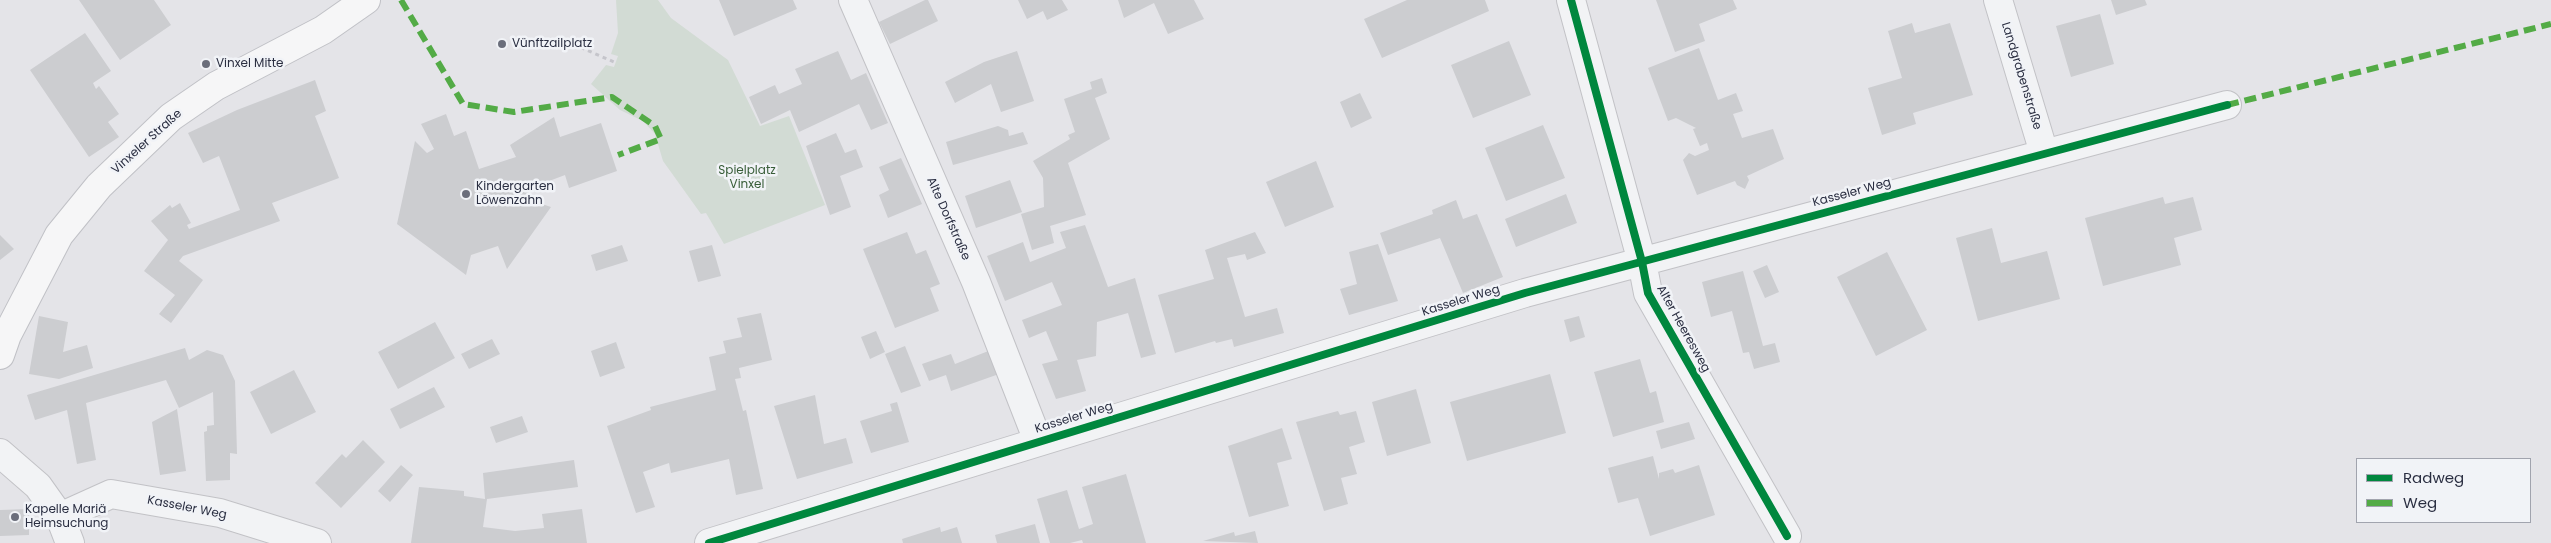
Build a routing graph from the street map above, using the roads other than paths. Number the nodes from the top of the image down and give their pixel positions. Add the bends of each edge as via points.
1 (366, 0) edge
2 (853, 0) edge
3 (1571, 0) edge
4 (1998, 0) edge
5 (2227, 105) dead end
6 (2044, 153) junction
7 (1642, 262) junction
8 (0, 355) edge
9 (1038, 440) junction
10 (0, 453) edge
11 (60, 517) junction
12 (1787, 536) dead end
13 (70, 543) edge
14 (316, 543) edge
15 (709, 543) edge

1 - 8 main road, Vinxeler Straße via 323,30 216,86 171,116 99,186 60,234 7,335
2 - 9 street, Alte Dorfstraße via 976,282
3 - 7 street, Alter Heeresweg
4 - 6 street, Landgrabenstraße
5 - 6 street, Kasseler Weg
6 - 7 street, Kasseler Weg
7 - 9 street, Kasseler Weg via 1525,293
7 - 12 street, Alter Heeresweg via 1648,293
9 - 15 street, Kasseler Weg
10 - 11 street via 38,486
11 - 13 street
11 - 14 street, Kasseler Weg via 111,494 220,513

